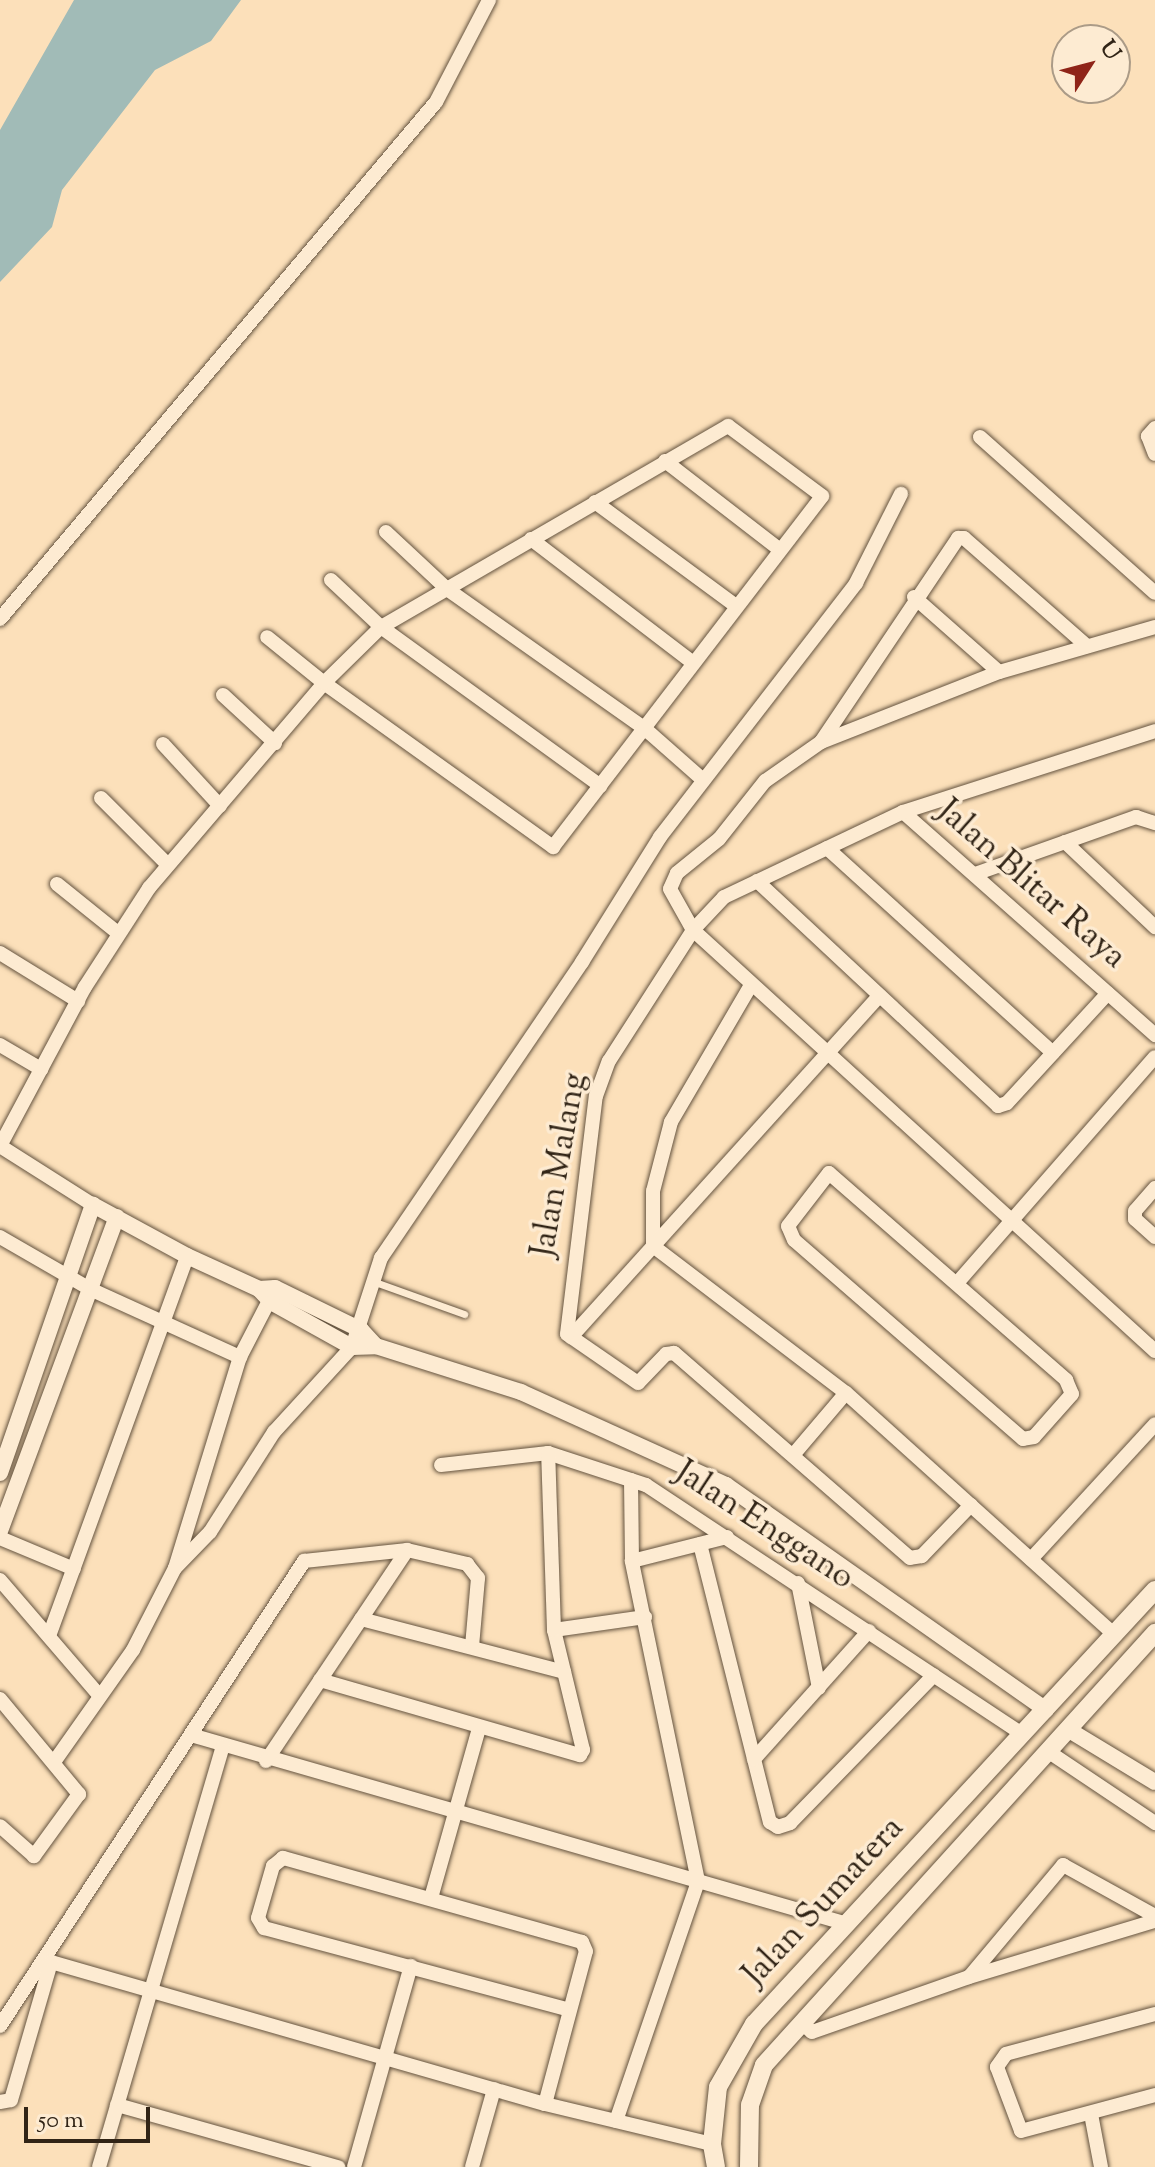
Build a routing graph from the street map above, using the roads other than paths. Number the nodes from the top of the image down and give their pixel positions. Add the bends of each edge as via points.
1 (489, 0) edge
2 (1155, 428) edge
3 (980, 437) dead end
4 (1155, 454) edge
5 (665, 461) junction
6 (901, 494) dead end
7 (595, 502) junction
8 (386, 532) dead end
9 (531, 539) junction
10 (779, 549) junction
11 (331, 580) dead end
12 (447, 589) junction
13 (1155, 593) edge
14 (914, 597) junction
15 (736, 606) junction
16 (0, 619) edge
17 (381, 627) junction
18 (1155, 627) edge
19 (267, 637) dead end
20 (1087, 646) junction
21 (693, 663) junction
22 (999, 672) junction
23 (324, 683) junction
24 (223, 695) dead end
25 (644, 728) junction
26 (1155, 731) edge
27 (821, 742) junction
28 (275, 743) junction
29 (163, 744) dead end
30 (703, 780) junction
31 (601, 786) junction
32 (101, 798) dead end
33 (220, 806) junction
34 (903, 812) junction
35 (1155, 823) edge
36 (1065, 842) junction
37 (827, 848) junction
38 (167, 864) junction
39 (975, 874) junction
40 (757, 881) junction
41 (57, 884) dead end
42 (1155, 927) edge
43 (693, 930) junction
44 (118, 933) junction
45 (0, 953) edge
46 (751, 985) junction
47 (1108, 993) junction
48 (879, 996) junction
49 (78, 1001) junction
50 (1155, 1035) edge
51 (0, 1045) edge
52 (1053, 1053) junction
53 (824, 1054) junction
54 (1155, 1057) edge
55 (41, 1069) junction
56 (0, 1146) edge
57 (1155, 1188) edge
58 (93, 1205) junction
59 (652, 1210) junction
60 (117, 1217) junction
61 (676, 1219) junction
62 (1010, 1222) junction
63 (0, 1237) edge
64 (1155, 1237) edge
65 (653, 1246) junction
66 (187, 1256) junction
67 (67, 1277) junction
68 (370, 1280) junction
69 (957, 1283) junction
70 (90, 1289) junction
71 (268, 1293) junction
72 (464, 1314) dead end
73 (161, 1323) junction
74 (361, 1330) junction
75 (571, 1337) junction
76 (376, 1346) junction
77 (352, 1347) junction
78 (1155, 1351) edge
79 (240, 1357) junction
80 (846, 1393) junction
81 (1155, 1424) edge
82 (548, 1453) junction
83 (794, 1454) junction
84 (441, 1465) dead end
85 (0, 1473) edge
86 (631, 1480) junction
87 (971, 1505) junction
88 (0, 1531) edge
89 (727, 1537) junction
90 (0, 1538) edge
91 (700, 1544) junction
92 (407, 1550) junction
93 (1031, 1559) junction
94 (632, 1561) junction
95 (175, 1568) junction
96 (74, 1569) junction
97 (0, 1580) edge
98 (798, 1583) junction
99 (1155, 1590) edge
100 (645, 1617) junction
101 (361, 1619) junction
102 (554, 1630) junction
103 (869, 1631) junction
104 (1155, 1633) edge
105 (1115, 1635) junction
106 (49, 1636) junction
107 (472, 1646) junction
108 (564, 1672) junction
109 (934, 1675) junction
110 (320, 1680) junction
111 (819, 1688) junction
112 (99, 1695) junction
113 (0, 1699) edge
114 (1046, 1710) junction
115 (479, 1728) junction
116 (1069, 1730) junction
117 (192, 1733) junction
118 (1023, 1735) junction
119 (223, 1747) junction
120 (1049, 1752) junction
121 (754, 1759) junction
122 (266, 1761) junction
123 (54, 1762) junction
124 (1155, 1782) edge
125 (454, 1813) junction
126 (1155, 1823) edge
127 (2, 1835) edge
128 (698, 1881) junction
129 (431, 1898) junction
130 (1155, 1918) edge
131 (847, 1924) junction
132 (47, 1961) junction
133 (411, 1966) junction
134 (800, 1974) junction
135 (969, 1977) junction
136 (150, 1990) junction
137 (826, 1997) junction
138 (567, 2009) junction
139 (1155, 2014) edge
140 (802, 2023) junction
141 (0, 2026) edge
142 (385, 2058) junction
143 (494, 2089) junction
144 (1155, 2095) edge
145 (0, 2102) edge
146 (545, 2104) junction
147 (117, 2105) junction
148 (1091, 2114) junction
149 (616, 2121) junction
150 (712, 2144) junction
151 (99, 2167) edge
152 (338, 2167) edge
153 (354, 2167) edge
154 (472, 2167) edge
155 (716, 2167) edge
156 (749, 2167) edge
157 (1101, 2167) edge

1 - 16 street via 436,102
2 - 4 street via 1148,436
3 - 13 street
5 - 7 street
5 - 10 street
5 - 10 street via 728,426 820,492 820,500
6 - 30 street via 856,583
7 - 9 street
7 - 15 street
8 - 12 street
9 - 12 street
9 - 21 street
10 - 15 street
11 - 17 street
12 - 17 street
12 - 25 street
14 - 20 street via 953,543 964,538
14 - 22 street
14 - 27 street
15 - 21 street
17 - 23 street
17 - 31 street
18 - 20 street
19 - 23 street
20 - 22 street
21 - 25 street
22 - 27 street
23 - 28 street
23 - 31 street via 550,847
24 - 28 street
25 - 30 street
25 - 31 street
26 - 34 street, Jalan Malang
27 - 43 street via 765,781 728,829 671,881 673,899
28 - 33 street
29 - 33 street
30 - 68 street
32 - 38 street
33 - 38 street
34 - 37 street, Jalan Malang
34 - 39 street, Jalan Blitar Raya
35 - 36 street via 1136,817
36 - 39 street
36 - 42 street
37 - 40 street, Jalan Malang
37 - 52 street
38 - 44 street
39 - 47 street, Jalan Blitar Raya
40 - 43 street, Jalan Malang via 715,904
40 - 48 street
41 - 44 street
43 - 46 street
43 - 75 street, Jalan Malang via 609,1061 596,1096 564,1328
44 - 49 street
45 - 49 street
46 - 53 street
46 - 59 street via 678,1103 656,1175
47 - 50 street, Jalan Blitar Raya
47 - 52 street
48 - 52 street via 998,1106 1007,1103
48 - 53 street
49 - 55 street
51 - 55 street
53 - 61 street
53 - 62 street
54 - 62 street
55 - 56 street
56 - 58 street
57 - 64 street via 1135,1211 1135,1219
58 - 60 street
58 - 67 street
59 - 61 street
59 - 65 street
60 - 66 street
60 - 70 street
61 - 65 street
62 - 69 street
62 - 78 street
63 - 67 street
65 - 75 street
65 - 80 street
66 - 71 street
66 - 73 street
67 - 70 street
67 - 85 street
68 - 72 lane
68 - 74 street
69 - 69 street via 836,1174 823,1177 788,1226 794,1240 1028,1441 1072,1394 1072,1387
70 - 73 street
70 - 88 street
71 - 74 street
71 - 77 street
71 - 79 street
73 - 79 street
73 - 96 street
74 - 76 street
74 - 77 street
75 - 83 street via 638,1383 666,1354 674,1353
76 - 77 street
76 - 114 street via 521,1392 726,1485
77 - 95 street via 274,1432 210,1532
79 - 95 street
80 - 83 street
80 - 87 street
81 - 93 street
82 - 84 street, Jalan Enggano
82 - 86 street, Jalan Enggano
82 - 102 street
83 - 87 street via 910,1558 922,1556
86 - 89 street, Jalan Enggano
86 - 94 street
87 - 93 street
89 - 91 street
89 - 98 street, Jalan Enggano
90 - 96 street
91 - 94 street
91 - 121 street
92 - 101 street
92 - 107 street via 474,1569 478,1578
92 - 117 street via 304,1561
93 - 105 street
94 - 100 street
95 - 112 street via 142,1635
96 - 106 street
97 - 106 street
98 - 103 street, Jalan Enggano
98 - 111 street
99 - 105 main road, Jalan Sumatera
100 - 102 street
100 - 128 street
101 - 107 street
101 - 110 street
102 - 108 street
103 - 109 street, Jalan Enggano
103 - 111 street
104 - 116 main road, Jalan Sumatera
105 - 114 main road, Jalan Sumatera
106 - 112 street
107 - 108 street
108 - 115 street via 580,1755
109 - 118 street, Jalan Enggano
109 - 121 street via 790,1823 778,1827 770,1822
110 - 115 street
110 - 122 street
111 - 121 street
112 - 123 street
113 - 123 street
114 - 118 main road, Jalan Sumatera
115 - 125 street
116 - 120 main road, Jalan Sumatera
116 - 124 street
117 - 119 street
117 - 132 street
118 - 131 main road, Jalan Sumatera
119 - 122 street
119 - 136 street
120 - 126 street
120 - 137 main road, Jalan Sumatera
122 - 125 street
123 - 127 street via 79,1794 76,1801 34,1856
125 - 128 street
125 - 129 street
128 - 131 street
128 - 149 street
129 - 133 street via 283,1858 273,1866 258,1918 264,1928
129 - 138 street via 582,1942 586,1951
130 - 135 street
130 - 135 street via 1063,1865
131 - 134 main road, Jalan Sumatera
132 - 136 street
132 - 141 street
132 - 145 street via 11,2100
133 - 138 street
133 - 142 street
134 - 137 main road
134 - 150 main road, Jalan Sumatera via 733,2053 718,2087
135 - 140 street via 812,2032
136 - 142 street
136 - 147 street
137 - 140 main road, Jalan Sumatera
138 - 146 street
139 - 148 street via 998,2059 1021,2131
140 - 156 main road, Jalan Sumatera via 764,2065 750,2105
142 - 143 street
142 - 153 street
143 - 146 street
143 - 154 street
144 - 148 street
146 - 149 street
147 - 151 street
147 - 152 street
148 - 157 street
149 - 150 street
150 - 155 main road, Jalan Sumatera

